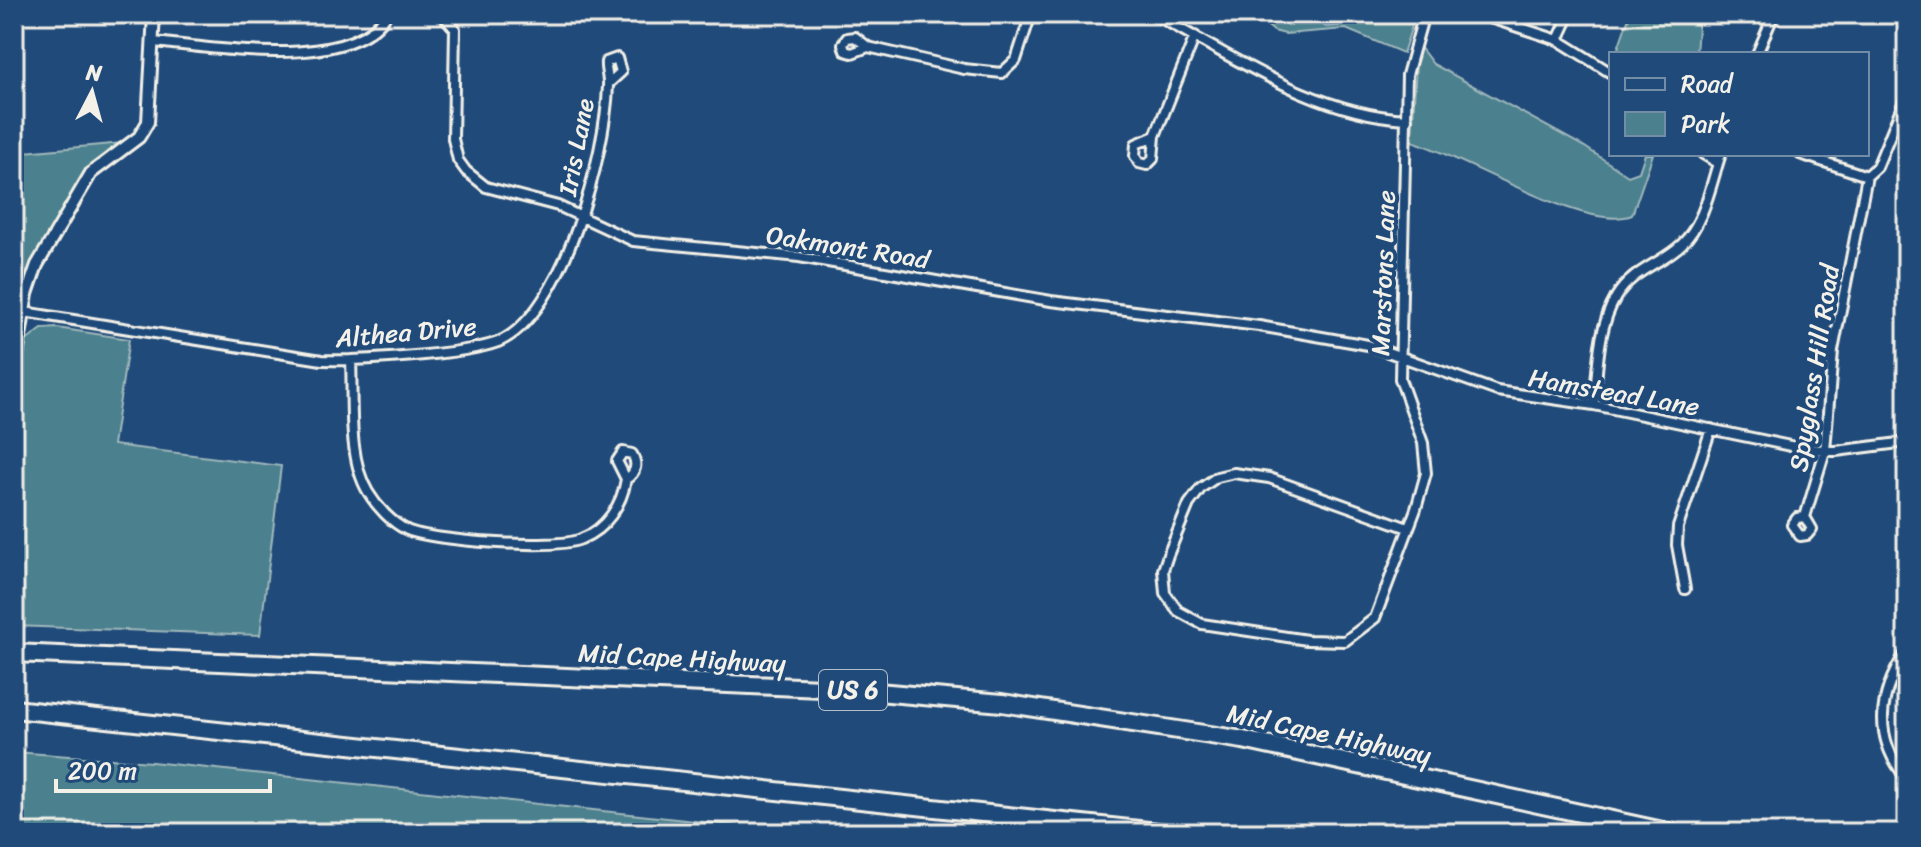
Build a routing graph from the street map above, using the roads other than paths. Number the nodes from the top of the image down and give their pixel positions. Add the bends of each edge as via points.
1 (154, 14) edge
2 (387, 14) edge
3 (442, 14) edge
4 (1031, 14) edge
5 (1153, 14) edge
6 (1424, 14) edge
7 (1478, 14) edge
8 (1570, 14) edge
9 (1774, 14) edge
10 (1195, 36) junction
11 (1558, 40) junction
12 (153, 42) junction
13 (868, 47) dead end
14 (1758, 52) edge
15 (1609, 72) edge
16 (609, 83) dead end
17 (1907, 94) edge
18 (1898, 117) junction
19 (1407, 119) junction
20 (1907, 122) edge
21 (1155, 136) dead end
22 (1806, 156) edge
23 (1719, 158) edge
24 (1867, 176) junction
25 (582, 218) junction
26 (24, 312) junction
27 (1401, 354) junction
28 (351, 360) junction
29 (14, 373) edge
30 (1594, 405) junction
31 (1711, 429) junction
32 (1907, 442) edge
33 (1825, 451) junction
34 (626, 479) dead end
35 (1805, 517) dead end
36 (1408, 528) junction
37 (1685, 589) dead end
38 (1907, 651) edge
39 (18, 653) edge
40 (16, 710) edge
41 (1907, 779) edge
42 (1167, 833) edge
43 (1672, 833) edge

1 - 12 street
2 - 12 street via 376,27 317,52
3 - 25 street, Oakmont Road via 455,29 453,139 458,160 486,187 558,206
4 - 13 street via 1016,60 1002,73
5 - 10 street
6 - 19 street, Marstons Lane via 1409,61
7 - 11 street
8 - 11 street
9 - 14 street
10 - 19 street via 1319,100 1360,113
10 - 21 street
11 - 15 street
12 - 26 street via 146,128 91,173 37,265
16 - 25 street, Iris Lane via 594,184
17 - 18 street
18 - 20 street
18 - 24 street via 1877,167
19 - 27 street, Marstons Lane
22 - 24 street
23 - 30 street via 1689,237 1638,272 1615,299 1602,337
24 - 33 street, Spyglass Hill Road via 1833,351
25 - 27 street, Oakmont Road via 647,244 799,257 1130,313 1259,326
25 - 28 street, Althea Drive via 545,296 508,336 474,347
26 - 28 street, Althea Drive via 240,349
26 - 29 street
27 - 30 street, Hamstead Lane via 1497,391
27 - 36 street, Marstons Lane via 1402,391 1426,453 1423,485
28 - 34 street via 355,439 364,483 375,502 406,530 455,540 571,543 606,522 622,498
30 - 31 street, Hamstead Lane
31 - 33 street, Hamstead Lane
31 - 37 street via 1678,527
32 - 33 street, Hamstead Lane
33 - 35 street, Spyglass Hill Road
36 - 36 street, Marstons Lane via 1375,618 1345,641 1202,624 1178,611 1163,583 1168,555 1189,504 1208,482 1225,475 1246,472 1269,478
38 - 41 street via 1890,679 1882,715 1890,755
39 - 43 highway, Mid Cape Highway / US 6 via 844,689 1002,703 1243,740
40 - 42 highway

